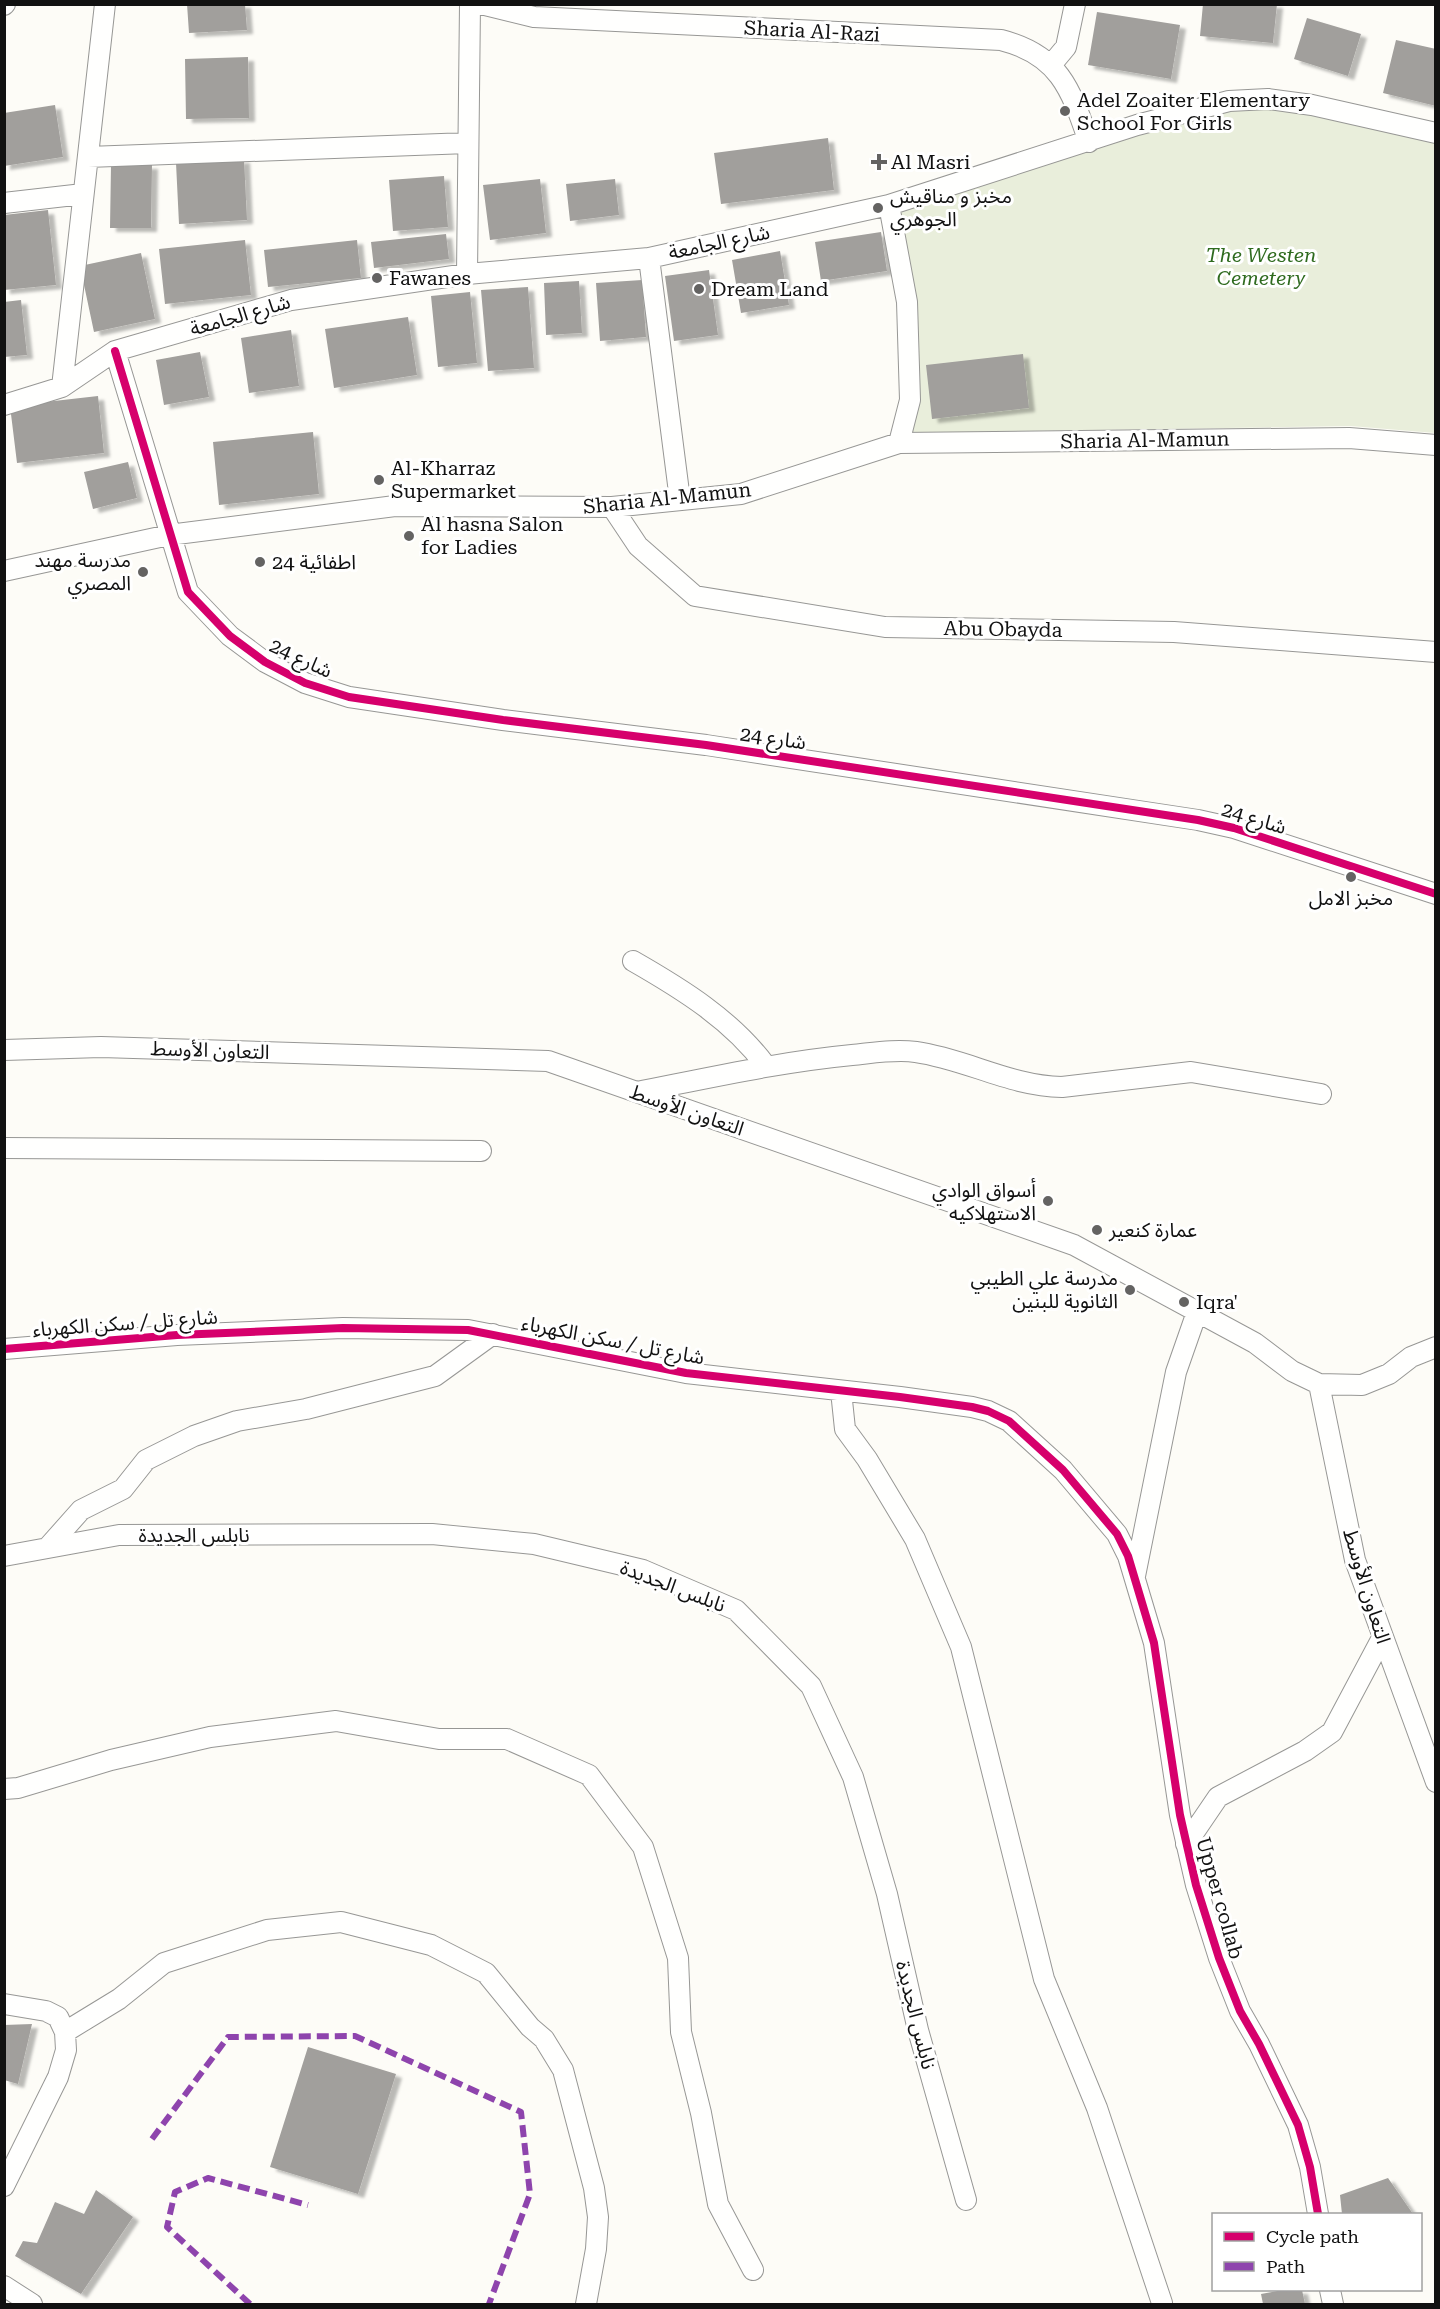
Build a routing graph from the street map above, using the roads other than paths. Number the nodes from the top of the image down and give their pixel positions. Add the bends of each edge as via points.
1 (105, 4) edge
2 (470, 4) edge
3 (481, 4) edge
4 (1075, 4) edge
5 (1050, 65) junction
6 (1436, 133) edge
7 (1089, 142) junction
8 (468, 143) junction
9 (88, 158) junction
10 (83, 194) junction
11 (4, 203) edge
12 (889, 205) junction
13 (649, 258) junction
14 (467, 274) junction
15 (115, 351) junction
16 (62, 387) junction
17 (4, 405) edge
18 (899, 443) junction
19 (1436, 445) edge
20 (680, 500) junction
21 (612, 507) junction
22 (169, 535) junction
23 (4, 571) edge
24 (1436, 652) edge
25 (1436, 894) edge
26 (633, 961) dead end
27 (4, 1050) edge
28 (766, 1066) junction
29 (637, 1092) junction
30 (1321, 1094) dead end
31 (4, 1148) edge
32 (480, 1151) dead end
33 (1197, 1312) junction
34 (493, 1334) junction
35 (1436, 1347) edge
36 (4, 1349) edge
37 (1319, 1383) junction
38 (841, 1391) junction
39 (49, 1546) junction
40 (4, 1556) edge
41 (1135, 1576) junction
42 (1382, 1638) junction
43 (1436, 1782) edge
44 (4, 1789) edge
45 (1186, 1844) junction
46 (4, 2004) edge
47 (65, 2032) junction
48 (4, 2186) edge
49 (966, 2200) dead end
50 (1318, 2213) edge
51 (753, 2270) dead end
52 (4, 2286) edge
53 (1162, 2303) edge
54 (32, 2304) edge
55 (586, 2304) edge

1 - 9 street
2 - 8 street
3 - 5 street, Sharia Al-Razi via 534,17 1001,40 1029,49
4 - 5 street via 1066,47
5 - 7 street, Sharia Al-Razi via 1070,91
6 - 7 street, شارع الجامعة via 1268,99 1229,101 1185,111
7 - 12 street, شارع الجامعة
8 - 9 street
8 - 14 street
9 - 10 street
10 - 11 street
10 - 16 street
12 - 13 street, شارع الجامعة
12 - 18 street via 908,302 910,400
13 - 14 street, شارع الجامعة
13 - 20 street
14 - 15 street, شارع الجامعة via 291,300
15 - 16 street, شارع الجامعة
15 - 22 street, شارع 24
16 - 17 street, شارع الجامعة
18 - 19 street, Sharia Al-Mamun via 1348,438
18 - 20 street, Sharia Al-Mamun via 741,494
20 - 21 street, Sharia Al-Mamun
21 - 22 street, Sharia Al-Mamun via 395,506
21 - 24 street, Abu Obayda via 638,546 695,596 885,627 1174,632
22 - 23 street, Sharia Al-Mamun
22 - 25 street, شارع 24 via 188,592 230,636 295,678 349,697 718,746 1198,819
26 - 28 street via 709,1010 749,1043
27 - 29 street, التعاون الأوسط via 101,1047 548,1061
28 - 29 street
28 - 30 street via 914,1052 1043,1087 1191,1072
29 - 33 street, التعاون الأوسط via 1074,1245
31 - 32 street
33 - 37 street, التعاون الأوسط via 1267,1350 1292,1371
33 - 41 street via 1176,1372
34 - 36 street, شارع تل / سكن الكهرباء via 430,1328 343,1328 177,1335
34 - 38 street, شارع تل / سكن الكهرباء via 649,1368
34 - 39 street via 435,1376 329,1404 237,1421 194,1436 146,1460 123,1489 81,1510
35 - 37 street, التعاون الأوسط via 1362,1385
37 - 42 street, التعاون الأوسط via 1355,1560
38 - 41 street, شارع تل / سكن الكهرباء via 982,1409 1009,1421 1054,1459 1101,1514 1122,1541
38 - 53 street via 845,1429 915,1539 961,1647 1044,1979 1097,2108
39 - 40 street, نابلس الجديدة
39 - 49 street, نابلس الجديدة via 119,1535 432,1534 534,1544 643,1570 736,1610 811,1686 853,1777
41 - 45 street, Upper collab via 1158,1665
42 - 43 street, التعاون الأوسط
42 - 45 street via 1332,1732 1305,1751 1218,1797
44 - 51 street via 210,1737 336,1721 440,1739 507,1739 589,1775 643,1847 678,1958 681,2032 718,2204
45 - 50 street, Upper collab via 1228,1983 1298,2125
46 - 47 street via 51,2012
47 - 48 street via 62,2069
47 - 55 street via 119,1999 164,1963 267,1930 341,1922 431,1945 486,1973 544,2039 563,2070 598,2217
52 - 54 street

